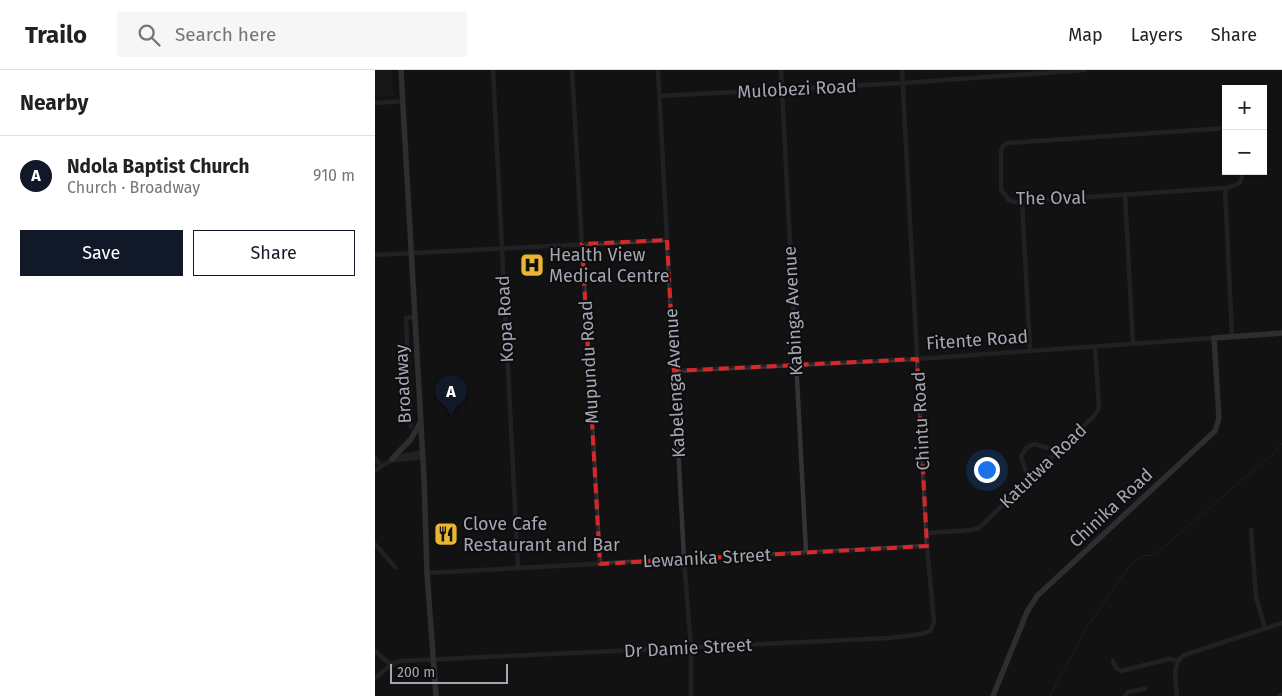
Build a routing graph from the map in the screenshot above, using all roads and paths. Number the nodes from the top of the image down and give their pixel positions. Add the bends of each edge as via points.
1 (401, 70) edge
2 (493, 70) edge
3 (572, 70) edge
4 (658, 70) edge
5 (781, 70) edge
6 (902, 70) edge
7 (1085, 70) edge
8 (1015, 73) edge
9 (903, 83) junction
10 (782, 90) junction
11 (659, 96) junction
12 (403, 101) junction
13 (375, 103) edge
14 (1222, 128) edge
15 (1242, 175) edge
16 (1225, 188) junction
17 (1125, 194) junction
18 (1022, 202) junction
19 (667, 240) junction
20 (582, 244) junction
21 (501, 248) junction
22 (411, 253) junction
23 (375, 255) edge
24 (415, 317) junction
25 (1282, 333) edge
26 (1232, 336) junction
27 (1215, 338) junction
28 (1133, 344) junction
29 (1095, 347) junction
30 (1030, 351) junction
31 (407, 354) junction
32 (416, 354) junction
33 (917, 359) junction
34 (796, 365) junction
35 (674, 371) junction
36 (420, 423) junction
37 (411, 426) dead end
38 (1058, 451) junction
39 (422, 455) junction
40 (375, 458) edge
41 (390, 460) junction
42 (381, 466) junction
43 (375, 470) edge
44 (1029, 479) junction
45 (1251, 530) dead end
46 (927, 533) junction
47 (375, 544) edge
48 (927, 546) junction
49 (806, 552) junction
50 (684, 559) junction
51 (600, 564) junction
52 (395, 567) dead end
53 (518, 568) junction
54 (427, 573) junction
55 (934, 622) joint
56 (1282, 623) edge
57 (1265, 628) junction
58 (691, 647) junction
59 (375, 651) edge
60 (434, 660) junction
61 (1113, 661) dead end
62 (1178, 661) junction
63 (391, 665) junction
64 (375, 678) edge
65 (1145, 689) dead end
66 (436, 696) edge
67 (691, 696) edge
68 (993, 696) edge
69 (1125, 696) edge
70 (1177, 696) edge

1 - 12 main road, Broadway
2 - 21 street, Kopa Road
3 - 20 street, Mupundu Road
4 - 11 street, Kabelenga Avenue
5 - 10 street, Kabinga Avenue
6 - 9 street, Chintu Road
7 - 8 street, Mulobezi Road
8 - 9 street, Mulobezi Road
9 - 10 street, Mulobezi Road
9 - 33 street, Chintu Road
10 - 11 street, Mulobezi Road
10 - 34 street, Kabinga Avenue
11 - 19 street, Kabelenga Avenue
12 - 13 street
12 - 22 main road, Broadway
14 - 18 street, The Oval via 1007,143 1001,151 1001,190 1009,200
15 - 16 street via 1236,186
16 - 17 street, The Oval
16 - 26 street
17 - 18 street, The Oval
17 - 28 street
18 - 30 street
19 - 20 street
19 - 35 street, Kabelenga Avenue
20 - 21 street
20 - 51 street, Mupundu Road
21 - 22 street
21 - 53 street, Kopa Road
22 - 23 street
22 - 24 main road, Broadway
24 - 31 street via 406,318
24 - 32 main road, Broadway
25 - 26 main road, Fitente Road
26 - 27 main road, Fitente Road
27 - 28 street, Fitente Road
27 - 68 main road, Chinika Road via 1219,418 1215,431 1037,596 1027,612
28 - 29 street, Fitente Road
29 - 30 street, Fitente Road
29 - 38 street, Katutwa Road via 1097,412
30 - 33 street, Fitente Road
31 - 32 street
31 - 37 street
32 - 36 main road, Broadway
33 - 34 street, Fitente Road
33 - 46 street, Chintu Road
34 - 35 street, Fitente Road
34 - 49 street, Kabinga Avenue
35 - 50 street, Kabelenga Avenue
36 - 39 main road, Broadway
36 - 41 main road via 411,439
38 - 44 street, Katutwa Road
38 - 44 street via 1034,444 1026,448 1021,457
39 - 41 street
39 - 54 main road, Broadway
40 - 42 street
41 - 42 street
42 - 43 street
44 - 46 street, Katutwa Road via 979,528
45 - 57 street via 1256,597
46 - 48 street, Chintu Road
47 - 52 street
48 - 49 street, Lewanika Street
48 - 55 street, Chintu Road
49 - 50 street, Lewanika Street
50 - 51 street, Lewanika Street
50 - 58 street, Kabelenga Avenue
51 - 53 street, Lewanika Street
53 - 54 street, Lewanika Street
54 - 60 main road, Broadway
55 - 58 street, Dr Damie Street via 927,633 889,638
56 - 57 street
57 - 62 street via 1188,654
58 - 60 street, Dr Damie Street
58 - 67 street, Kabelenga Avenue
59 - 63 street
60 - 63 street, Dr Damie Street via 401,661
60 - 66 main road, Broadway
61 - 62 street via 1121,670 1169,659
62 - 70 street via 1175,671
63 - 64 street
65 - 69 street via 1128,692

